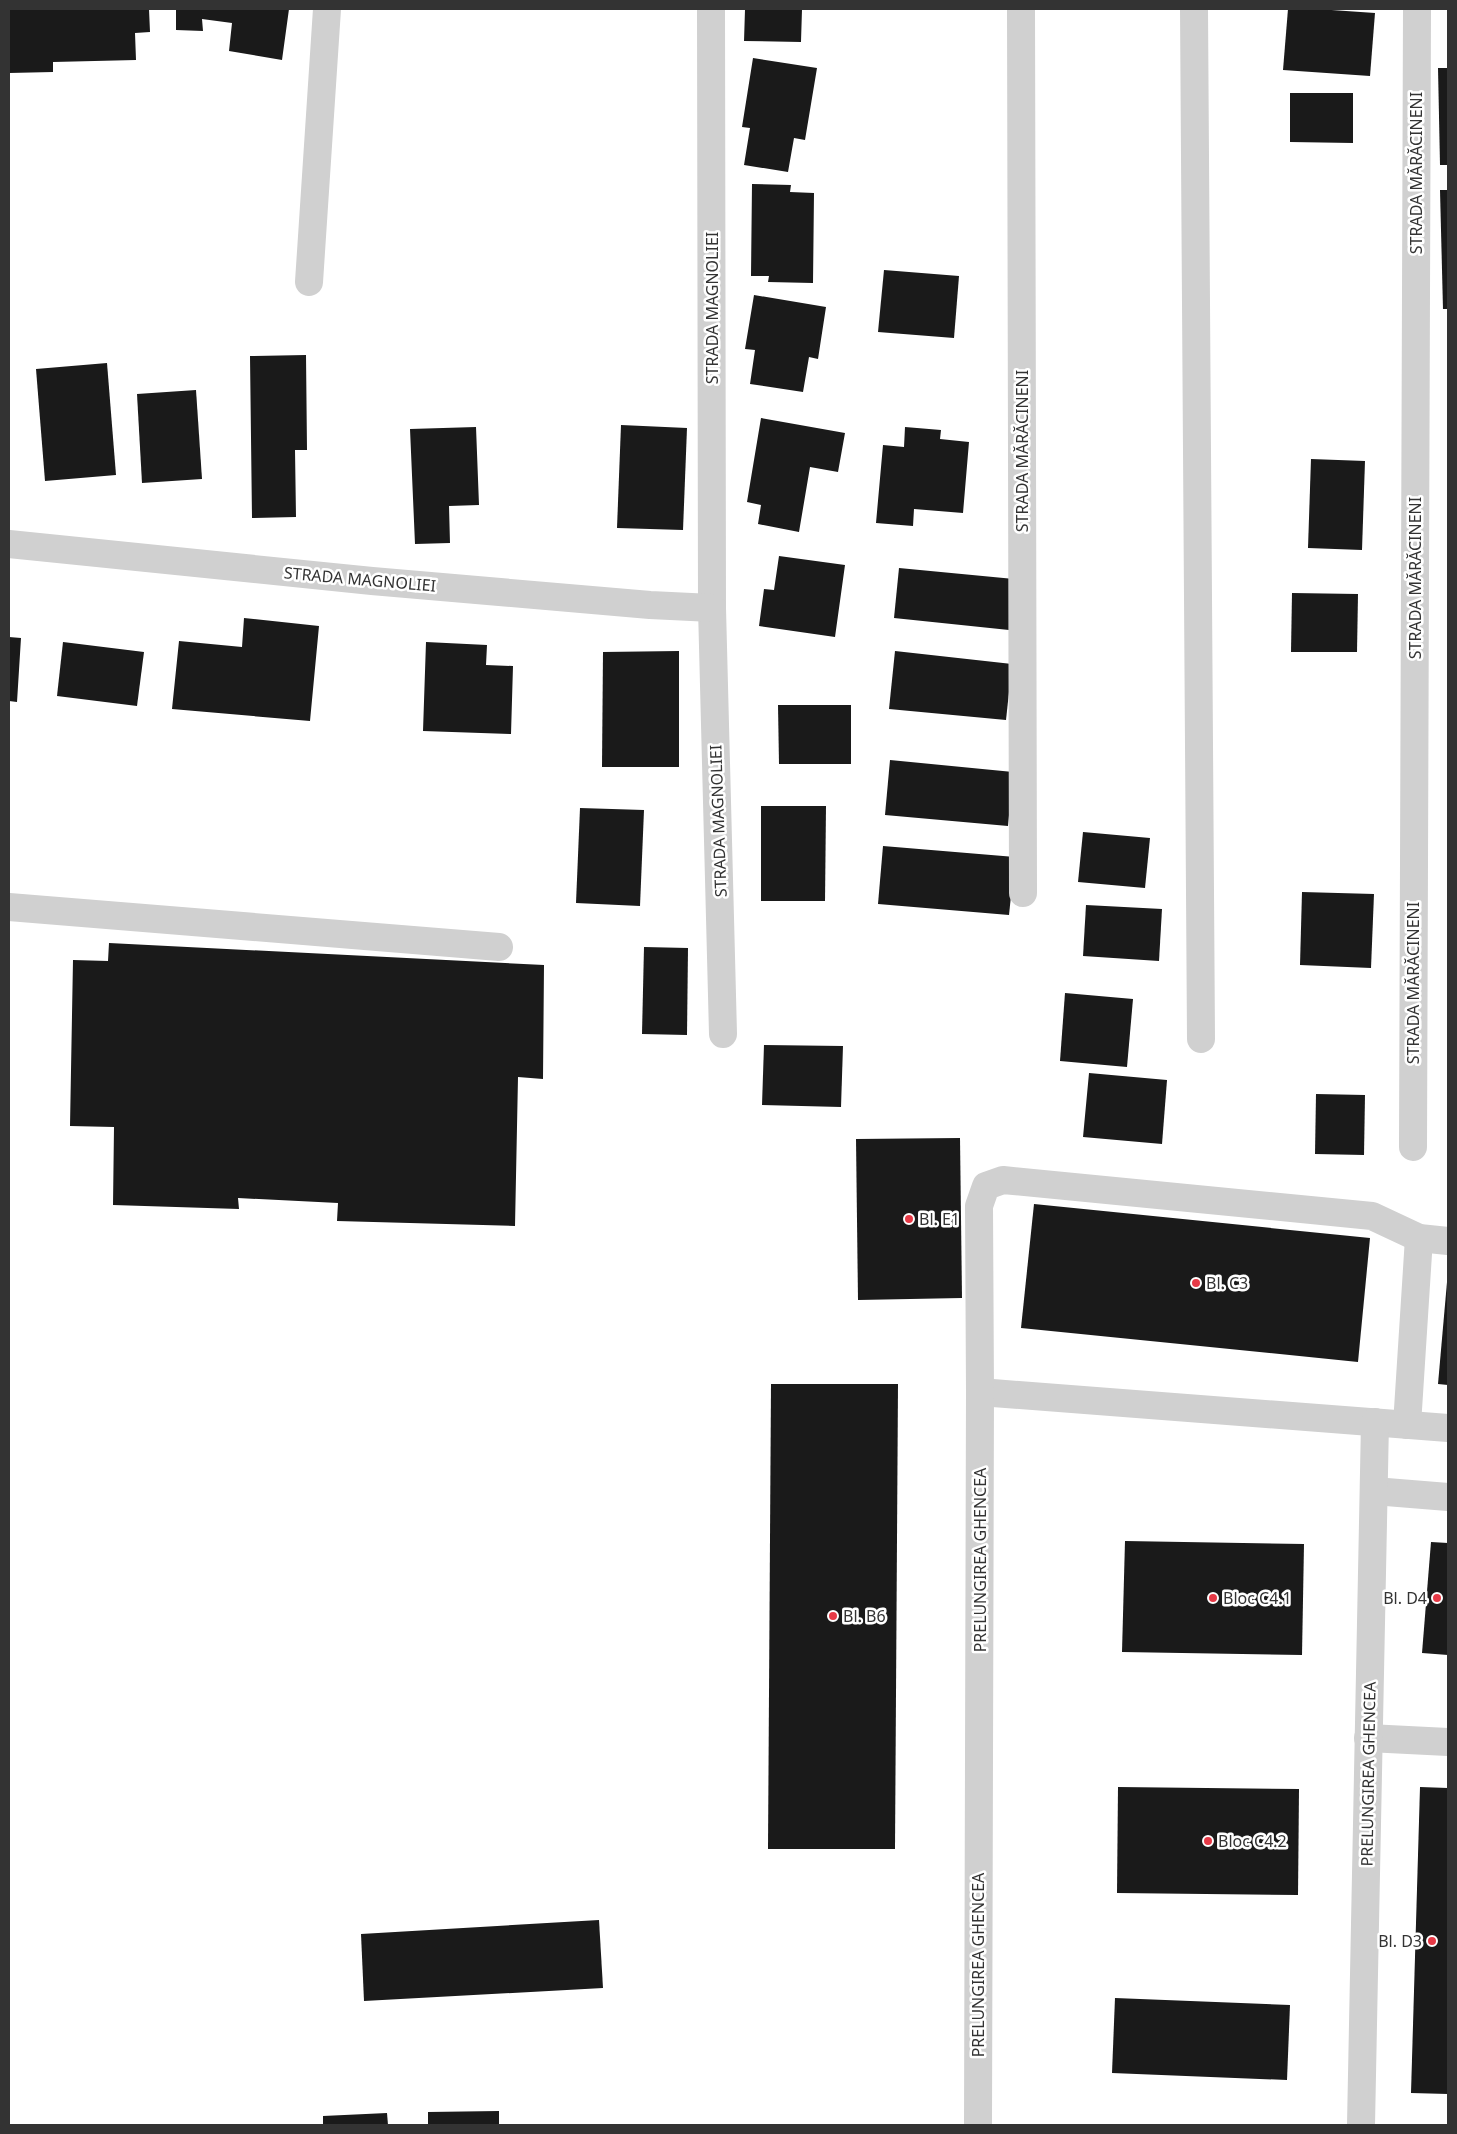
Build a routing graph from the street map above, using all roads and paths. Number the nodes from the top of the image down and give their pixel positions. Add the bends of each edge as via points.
1 (327, 9) edge
2 (711, 9) edge
3 (1021, 9) edge
4 (1194, 9) edge
5 (1416, 9) edge
6 (309, 282) dead end
7 (9, 544) edge
8 (712, 608) junction
9 (1023, 894) dead end
10 (9, 907) edge
11 (500, 947) dead end
12 (723, 1034) dead end
13 (1201, 1040) dead end
14 (1413, 1147) dead end
15 (1419, 1238) junction
16 (1448, 1241) edge
17 (980, 1392) junction
18 (1376, 1422) junction
19 (1407, 1425) junction
20 (1448, 1428) edge
21 (1374, 1491) junction
22 (1448, 1497) edge
23 (1368, 1738) junction
24 (1448, 1742) edge
25 (978, 2125) edge
26 (1361, 2125) edge

1 - 6 street
2 - 8 street, STRADA MAGNOLIEI
3 - 9 street, STRADA MĂRĂCINENI
4 - 13 street
5 - 14 street, STRADA MĂRĂCINENI
7 - 8 street, STRADA MAGNOLIEI via 372,581
8 - 12 street, STRADA MAGNOLIEI
10 - 11 street
15 - 16 street
15 - 17 street, PRELUNGIREA GHENCEA via 1372,1216 1003,1180 986,1186 979,1206
15 - 19 street
17 - 18 street
17 - 25 street, PRELUNGIREA GHENCEA
18 - 19 street
18 - 21 street, PRELUNGIREA GHENCEA
19 - 20 street
21 - 22 street
21 - 23 street, PRELUNGIREA GHENCEA
23 - 24 street
23 - 26 street, PRELUNGIREA GHENCEA

